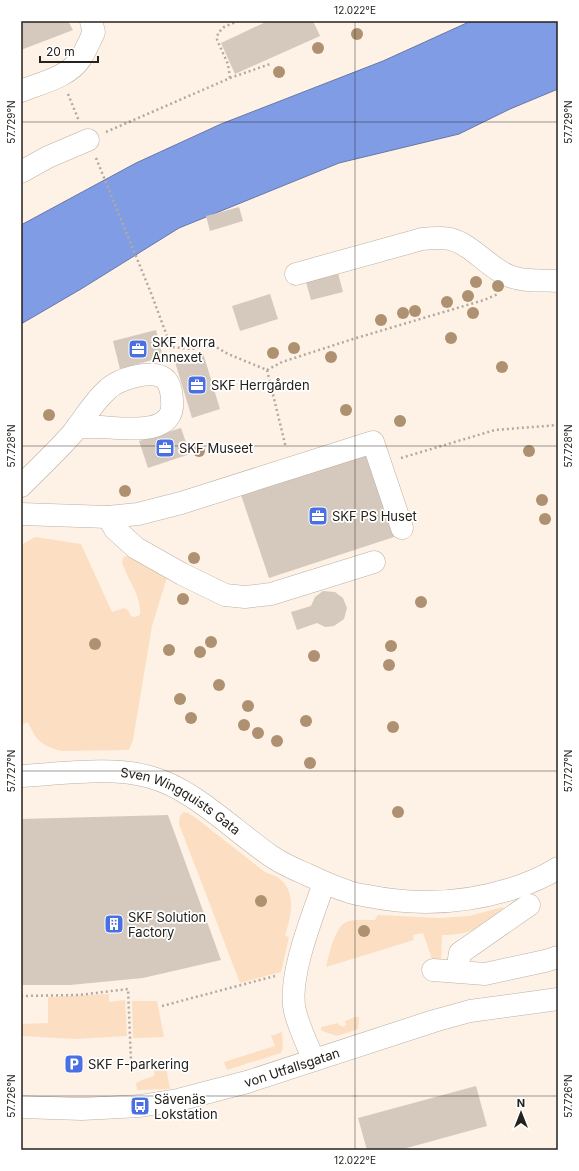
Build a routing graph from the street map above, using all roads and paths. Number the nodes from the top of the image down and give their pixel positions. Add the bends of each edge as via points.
1 (238, 21) edge
2 (90, 31) edge
3 (270, 64) dead end
4 (61, 75) junction
5 (230, 78) junction
6 (21, 91) edge
7 (77, 118) dead end
8 (88, 140) joint
9 (21, 172) edge
10 (104, 175) dead end
11 (296, 274) dead end
12 (521, 279) junction
13 (558, 281) edge
14 (267, 370) junction
15 (558, 425) edge
16 (77, 427) dead end
17 (381, 463) junction
18 (291, 468) junction
19 (21, 486) edge
20 (108, 518) junction
21 (26, 519) edge
22 (402, 528) dead end
23 (374, 562) dead end
24 (21, 776) edge
25 (558, 868) edge
26 (324, 882) junction
27 (529, 905) dead end
28 (558, 957) edge
29 (433, 970) dead end
30 (457, 971) junction
31 (295, 980) junction
32 (21, 996) edge
33 (558, 998) edge
34 (162, 1006) dead end
35 (314, 1060) junction
36 (131, 1061) dead end
37 (21, 1107) edge

1 - 5 path via 224,27 218,33 217,40 228,64
2 - 4 street via 80,59
3 - 5 path
4 - 6 street
4 - 7 path
5 - 8 path
8 - 9 street
10 - 14 path via 171,347 216,347
11 - 12 street via 422,239 436,238 450,239 507,275
12 - 13 street
12 - 14 path via 510,288 484,300 282,362
14 - 18 path
15 - 17 path via 495,430
16 - 19 street
17 - 18 street via 374,442
17 - 22 street
18 - 20 street via 181,504
20 - 21 street
20 - 23 street via 115,530 136,548 224,595 245,597 271,594
24 - 26 street, Sven Wingquists Gata via 112,772 151,777 192,796 273,857
25 - 26 street, Sven Wingquists Gata via 528,884 463,901 412,902 380,898 349,892
26 - 31 street via 304,942
27 - 30 street via 460,953
28 - 30 street via 485,974
29 - 30 street
31 - 34 path via 274,975
31 - 35 street via 295,1010
32 - 36 path via 79,995 128,989
33 - 35 street, von Utfallsgatan via 470,1012 434,1021
35 - 37 street, von Utfallsgatan via 247,1082 160,1104 82,1109

